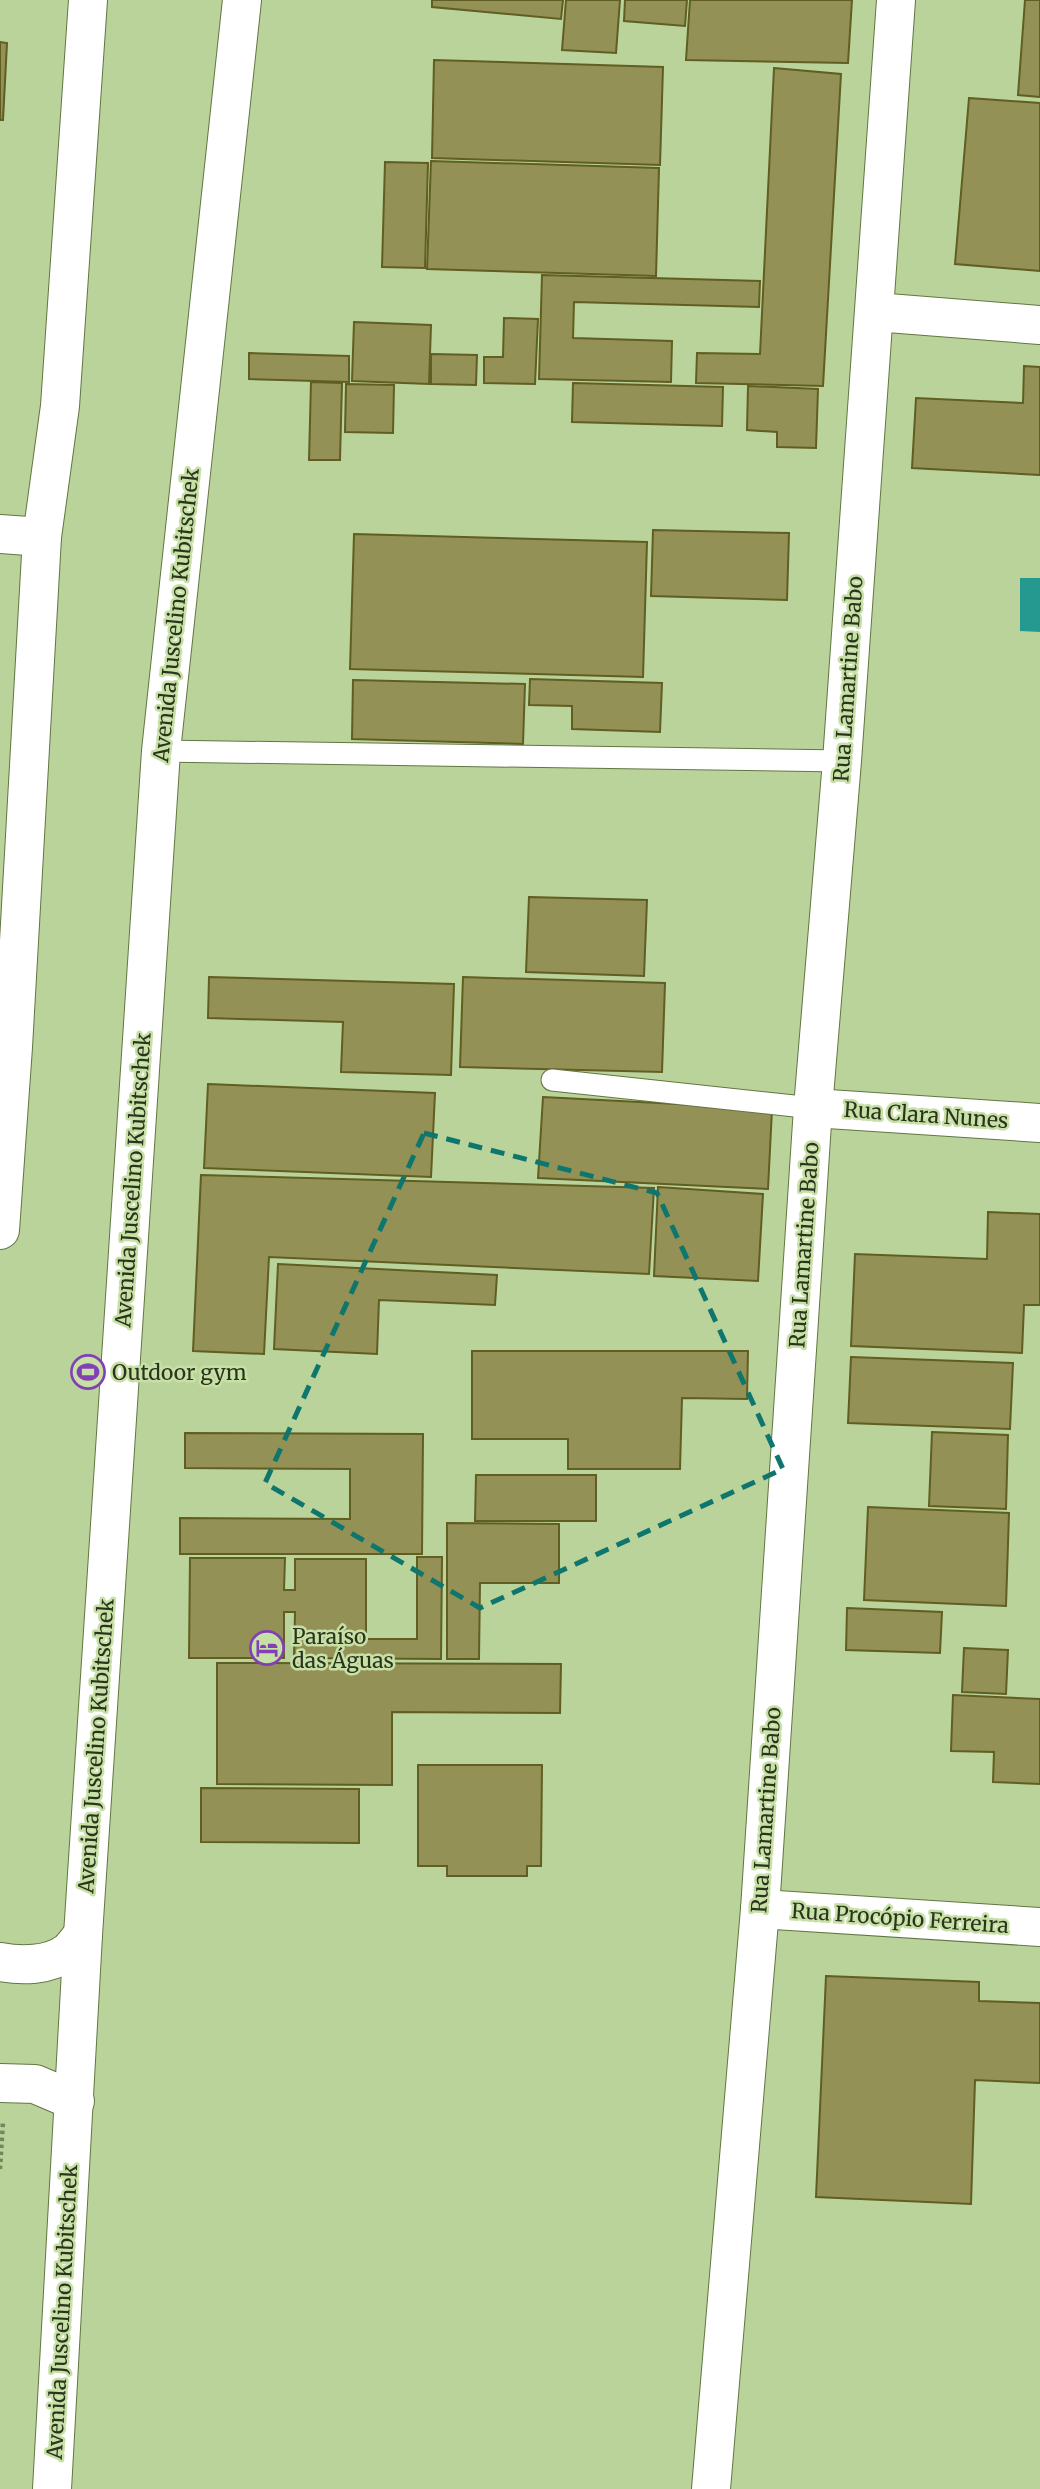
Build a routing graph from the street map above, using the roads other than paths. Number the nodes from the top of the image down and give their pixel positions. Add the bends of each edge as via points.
1 (88, 0) edge
2 (242, 0) edge
3 (896, 0) edge
4 (875, 312) junction
5 (1040, 324) edge
6 (0, 534) edge
7 (42, 537) junction
8 (161, 751) junction
9 (842, 761) junction
10 (7, 1047) edge
11 (552, 1080) dead end
12 (813, 1108) junction
13 (1040, 1123) edge
14 (0, 1230) edge
15 (760, 1909) junction
16 (1040, 1927) edge
17 (83, 1935) junction
18 (0, 1962) edge
19 (3, 2083) edge
20 (75, 2101) junction
21 (52, 2489) edge
22 (711, 2489) edge

1 - 7 main road via 60,407
2 - 8 main road, Avenida Juscelino Kubitschek
3 - 4 main road, Rua Lamartine Babo
4 - 5 main road
4 - 9 main road, Rua Lamartine Babo
6 - 7 main road
7 - 10 main road
8 - 9 lane
8 - 17 main road, Avenida Juscelino Kubitschek
9 - 12 main road, Rua Lamartine Babo
10 - 14 main road
11 - 12 lane
12 - 13 main road, Rua Clara Nunes
12 - 15 main road, Rua Lamartine Babo
15 - 16 main road, Rua Procópio Ferreira
15 - 22 main road, Rua Lamartine Babo
17 - 18 main road via 68,1952 50,1960 20,1965
17 - 20 main road, Avenida Juscelino Kubitschek
19 - 20 main road via 35,2084
20 - 21 main road, Avenida Juscelino Kubitschek

